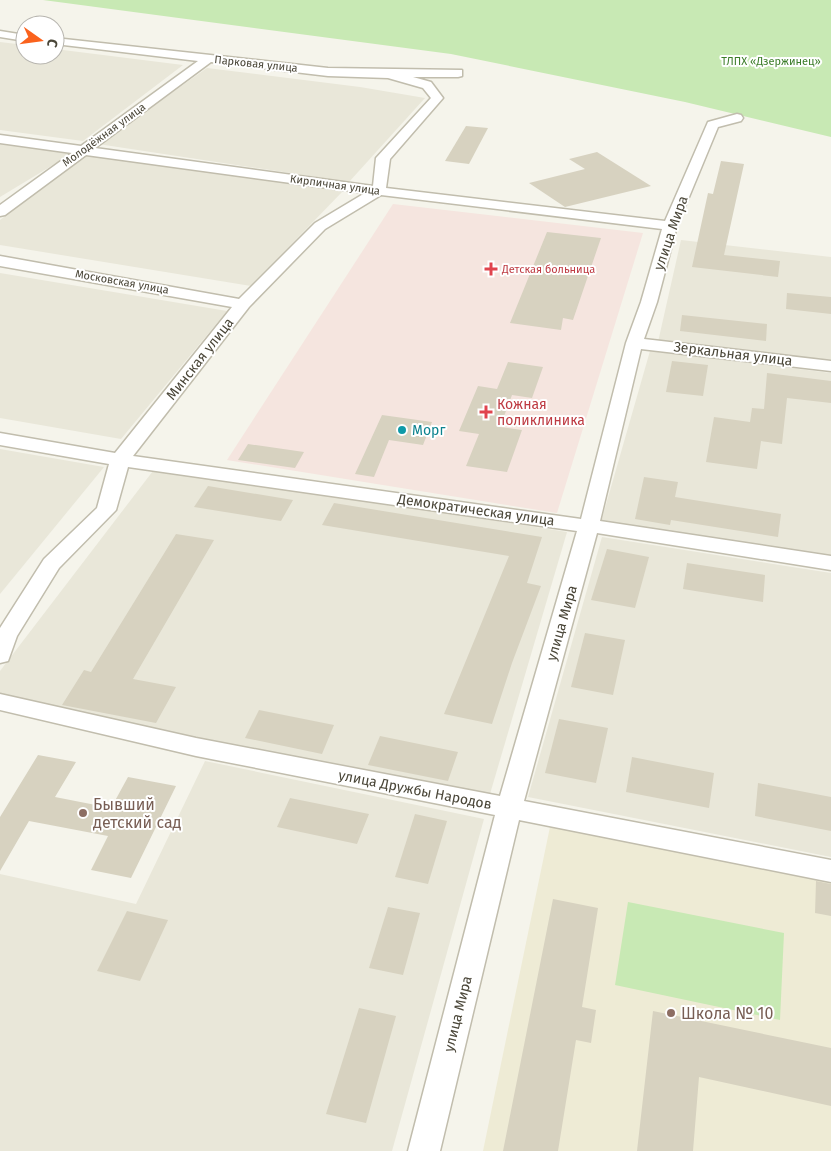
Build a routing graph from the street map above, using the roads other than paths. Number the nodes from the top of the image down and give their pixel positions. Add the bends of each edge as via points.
1 (0, 34) edge
2 (15, 36) edge
3 (65, 42) edge
4 (208, 59) junction
5 (458, 73) dead end
6 (388, 74) junction
7 (737, 118) dead end
8 (0, 139) edge
9 (84, 150) junction
10 (379, 191) junction
11 (0, 212) edge
12 (670, 226) junction
13 (0, 261) edge
14 (243, 304) junction
15 (634, 343) junction
16 (831, 366) edge
17 (0, 439) edge
18 (120, 460) junction
19 (589, 526) junction
20 (831, 563) edge
21 (0, 655) edge
22 (0, 702) edge
23 (509, 809) junction
24 (831, 871) edge
25 (424, 1151) edge

1 - 2 street
3 - 4 street, Парковая улица
4 - 6 street, Парковая улица via 328,72
4 - 9 street, Молодёжная улица
5 - 6 street, Парковая улица
6 - 10 street via 427,85 437,98 383,158
7 - 12 street, улица Мира via 713,125
8 - 9 street, Кирпичная улица
9 - 10 street, Кирпичная улица
9 - 11 street, Молодёжная улица
10 - 12 street, Кирпичная улица
10 - 14 street, Минская улица via 320,226
12 - 15 street, улица Мира
13 - 14 street, Московская улица
14 - 18 street, Минская улица
15 - 16 street, Зеркальная улица
15 - 19 street, улица Мира
17 - 18 street, Демократическая улица
18 - 19 street, Демократическая улица
18 - 21 street, Минская улица via 106,510 51,564 6,636
19 - 20 street, Демократическая улица
19 - 23 street, улица Мира
22 - 23 street, улица Дружбы Народов via 196,747
23 - 24 street, улица Дружбы Народов
23 - 25 street, улица Мира

